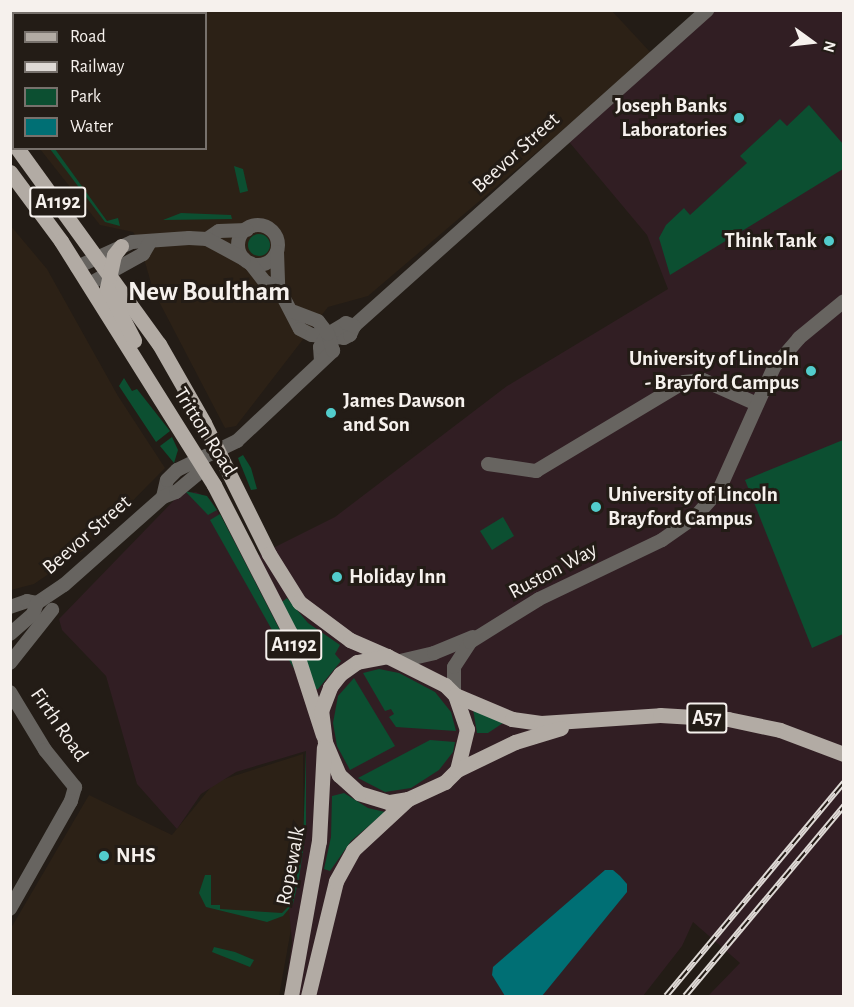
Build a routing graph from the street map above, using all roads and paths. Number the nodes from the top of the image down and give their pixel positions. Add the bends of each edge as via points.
1 (706, 10) edge
2 (18, 150) edge
3 (10, 172) edge
4 (247, 230) junction
5 (207, 239) junction
6 (150, 242) junction
7 (121, 246) junction
8 (277, 252) junction
9 (97, 256) junction
10 (247, 261) junction
11 (78, 267) junction
12 (109, 273) junction
13 (89, 284) junction
14 (278, 287) junction
15 (843, 301) edge
16 (328, 334) junction
17 (156, 392) junction
18 (757, 404) junction
19 (219, 453) junction
20 (201, 461) junction
21 (488, 464) dead end
22 (37, 603) junction
23 (10, 607) edge
24 (52, 610) dead end
25 (10, 621) edge
26 (10, 633) edge
27 (480, 635) junction
28 (394, 659) junction
29 (10, 663) edge
30 (10, 692) edge
31 (454, 694) junction
32 (585, 722) junction
33 (324, 738) junction
34 (843, 754) edge
35 (457, 770) junction
36 (408, 800) junction
37 (10, 909) edge
38 (291, 996) edge
39 (308, 996) edge

1 - 16 street, Beevor Street via 344,338
2 - 9 main road, Tritton Road / A1192
3 - 11 main road, Tritton Road / A1192
4 - 5 street via 219,231
4 - 8 street via 259,226 271,231
4 - 10 street via 239,246
5 - 6 street
5 - 10 street
6 - 7 street
6 - 12 street via 143,254
7 - 9 street
7 - 12 main road
8 - 10 street via 264,264
8 - 14 street
9 - 11 street
9 - 12 main road, Tritton Road / A1192
10 - 14 street via 265,282
11 - 13 main road, Tritton Road / A1192
12 - 13 street
12 - 17 main road via 108,293 149,367
12 - 19 main road, Tritton Road / A1192 via 159,344
13 - 17 main road, Tritton Road / A1192
14 - 16 street via 294,312 318,321
15 - 18 street, Ruston Way via 799,338 774,367
16 - 19 street via 333,351 237,441
17 - 20 main road, Tritton Road / A1192
18 - 21 street via 703,380 684,382 536,471
18 - 27 street, Ruston Way via 719,490 695,517 662,540 539,599
19 - 20 street
19 - 28 main road, Tritton Road / A1192 via 269,554 299,602 350,640
20 - 22 street, Beevor Street via 196,475 176,492 163,497 86,567
20 - 33 main road, Tritton Road / A1192 via 290,633
22 - 23 street, Beevor Street via 27,601
22 - 26 street, Beevor Street via 33,614
24 - 29 street
25 - 26 street
27 - 28 street, Ruston Way
27 - 31 street, Ruston Way via 458,657
28 - 31 main road via 432,676
28 - 33 main road via 357,662 340,674 321,711
30 - 37 street, Firth Road via 45,750 75,787 71,801
31 - 32 main road via 512,719
31 - 35 main road via 467,729
32 - 34 main road, A57 via 660,715 728,719 780,730
32 - 35 main road via 515,742
33 - 36 main road via 339,775 358,793 376,801
33 - 38 main road, Ropewalk via 319,841
35 - 36 main road via 431,790
36 - 39 main road, Ropewalk via 353,850 336,881

